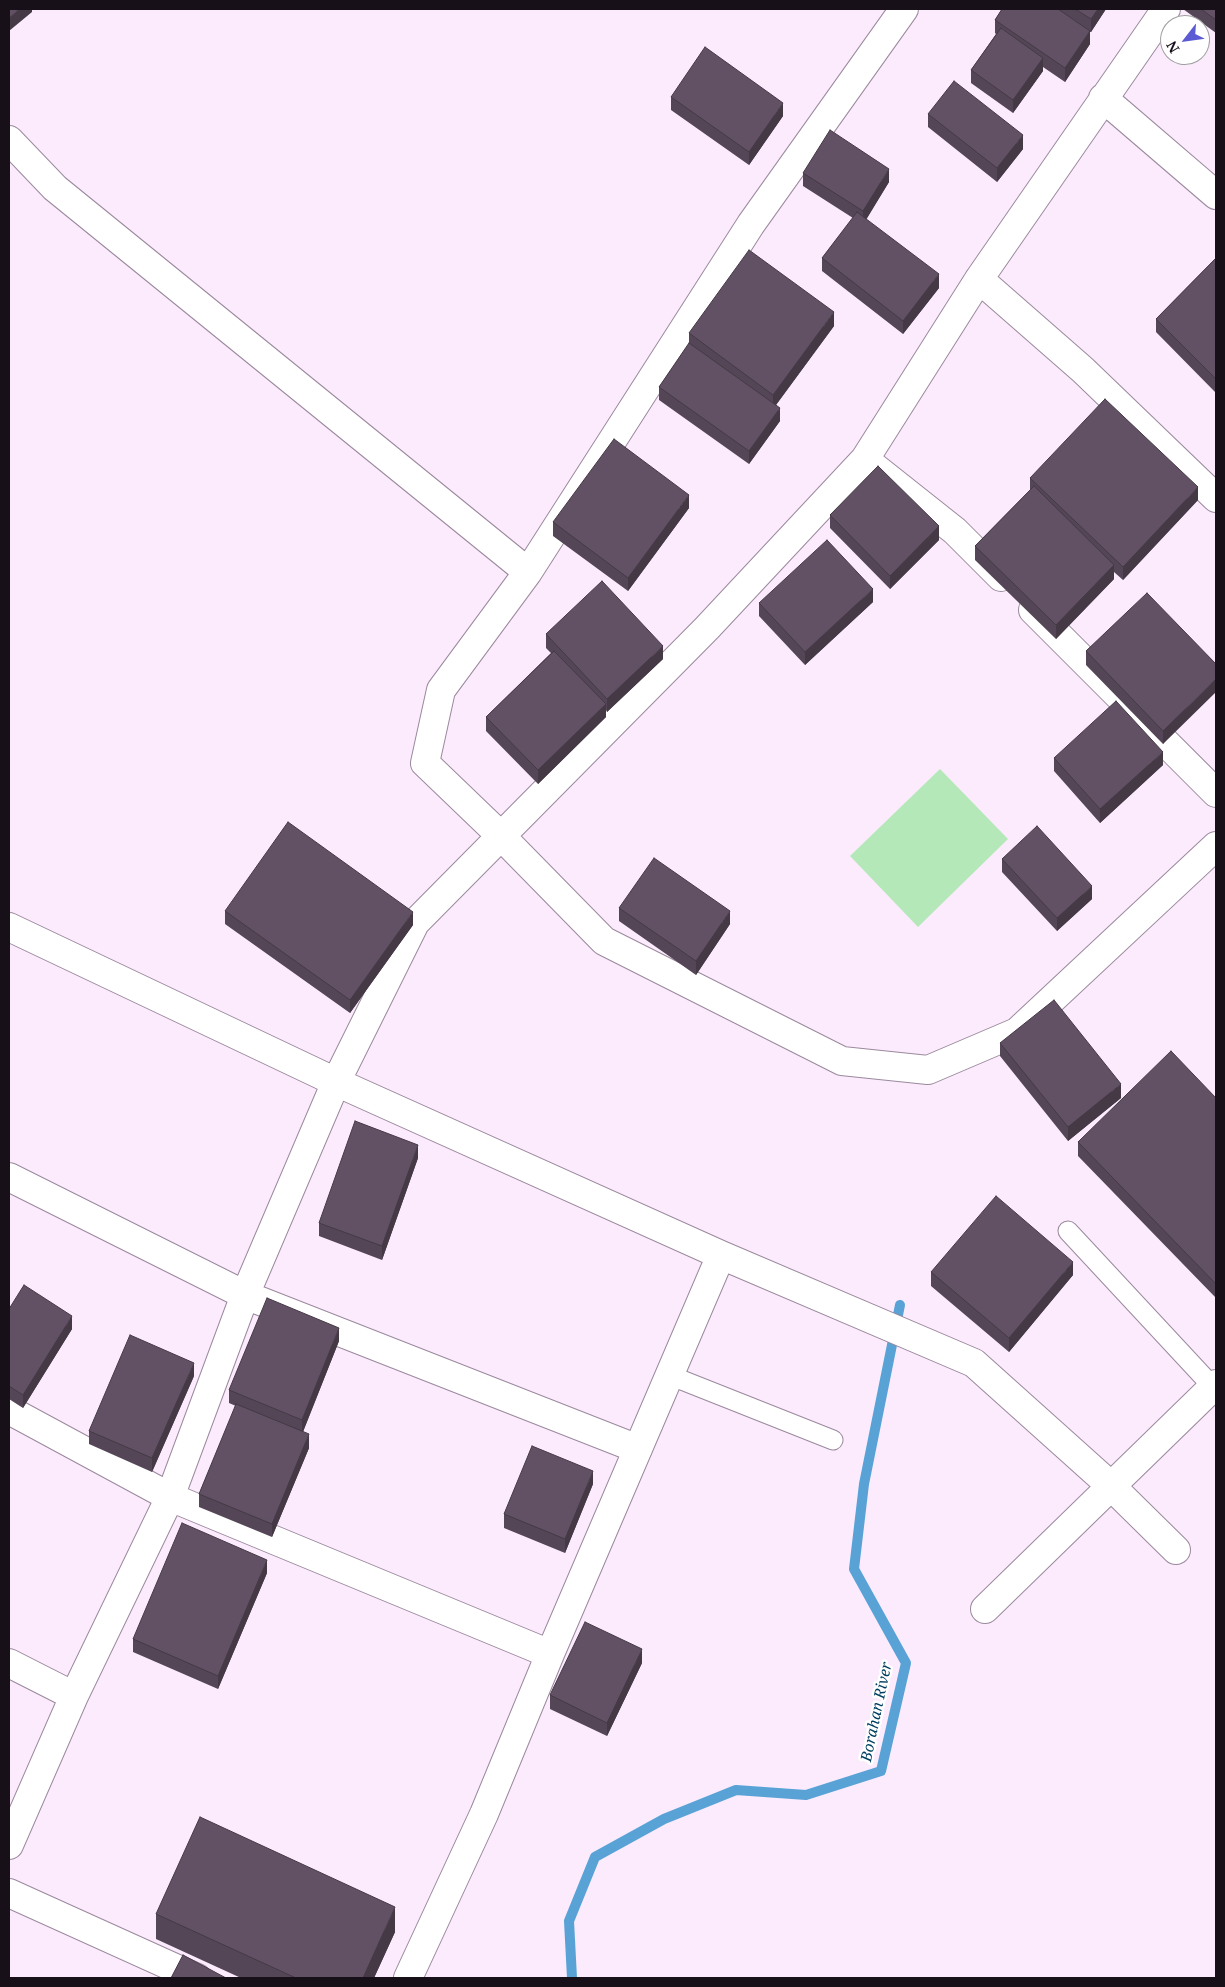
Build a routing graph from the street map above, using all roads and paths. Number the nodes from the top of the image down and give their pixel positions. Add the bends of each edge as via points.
1 (904, 9) edge
2 (1166, 9) edge
3 (1103, 98) junction
4 (9, 140) edge
5 (1216, 195) edge
6 (980, 279) junction
7 (865, 459) junction
8 (1216, 498) edge
9 (528, 572) junction
10 (1216, 793) edge
11 (501, 836) junction
12 (1216, 846) edge
13 (9, 927) edge
14 (336, 1082) junction
15 (9, 1177) edge
16 (1068, 1231) dead end
17 (721, 1255) junction
18 (245, 1295) junction
19 (669, 1375) junction
20 (1215, 1386) edge
21 (9, 1410) edge
22 (833, 1440) dead end
23 (638, 1449) junction
24 (1110, 1485) junction
25 (170, 1497) junction
26 (1176, 1550) dead end
27 (986, 1609) dead end
28 (550, 1654) junction
29 (9, 1663) edge
30 (74, 1696) junction
31 (9, 1845) edge
32 (9, 1893) edge
33 (197, 1978) edge
34 (408, 1978) edge

1 - 9 street via 751,224
2 - 3 street
3 - 5 street
3 - 6 street
4 - 9 street via 55,188
6 - 7 street
6 - 8 street via 1084,370
7 - 10 street via 955,531
7 - 11 street via 707,628
9 - 11 street via 441,690 425,763
11 - 12 street via 604,940 842,1061 928,1070 1017,1032
11 - 14 street via 415,923
13 - 14 street
14 - 17 street
14 - 18 street
15 - 18 street
16 - 20 lane
17 - 19 street
17 - 24 street via 974,1363
18 - 23 street
18 - 25 street
19 - 22 lane
19 - 23 street
20 - 24 street
21 - 25 street
23 - 28 street
24 - 26 street
24 - 27 street
25 - 28 street
25 - 30 street
28 - 34 street via 484,1814
29 - 30 street
30 - 31 street
32 - 33 street

